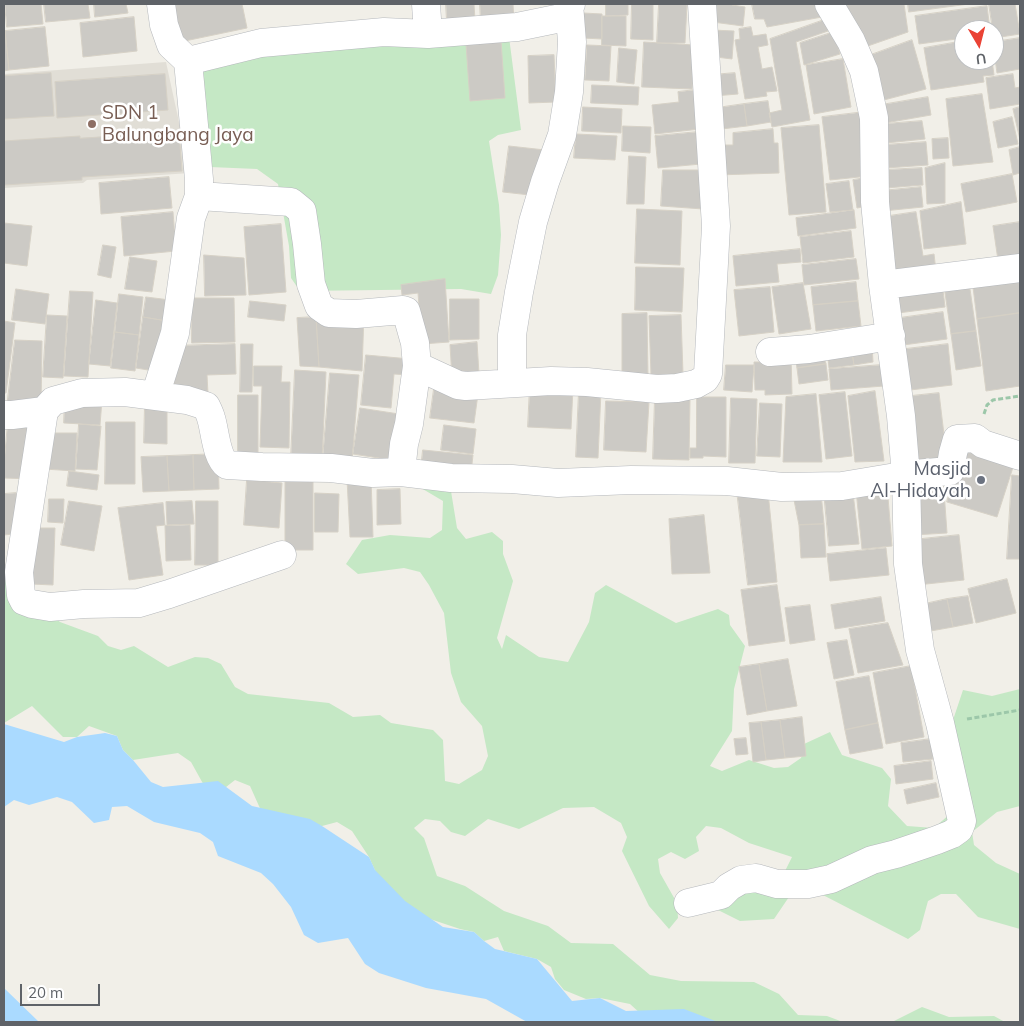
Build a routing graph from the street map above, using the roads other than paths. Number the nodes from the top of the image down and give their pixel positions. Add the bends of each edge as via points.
1 (161, 4) edge
2 (426, 4) edge
3 (702, 4) edge
4 (829, 4) edge
5 (570, 5) edge
6 (428, 34) junction
7 (188, 61) junction
8 (199, 196) junction
9 (1020, 268) edge
10 (884, 285) junction
11 (891, 336) junction
12 (770, 352) dead end
13 (417, 366) junction
14 (512, 383) junction
15 (155, 396) junction
16 (44, 412) junction
17 (4, 414) edge
18 (1020, 456) edge
19 (401, 472) junction
20 (906, 476) junction
21 (282, 555) dead end
22 (688, 903) dead end

1 - 7 street via 171,45
2 - 6 street
3 - 14 street via 716,226 708,374 696,384 657,389 578,382
4 - 10 street via 864,71 874,118 875,202
5 - 6 street via 560,18 517,27
5 - 14 street via 572,42 562,135 536,214 519,292 512,335
6 - 7 street via 384,32 261,44
7 - 8 street
8 - 13 street via 291,202 302,211 311,284 319,306 329,313 406,311 415,343
8 - 15 street via 192,218 175,333
9 - 10 street
10 - 11 street
11 - 12 street
11 - 20 street
13 - 14 street via 458,385
13 - 19 street
15 - 16 street via 125,392 82,394 53,401
15 - 19 street via 206,406 226,465
16 - 17 street
16 - 21 street via 19,572 24,601 50,607 138,603
18 - 20 street via 983,444 975,438 957,439 950,472
19 - 20 street via 451,478 558,482 727,481 782,487 842,486
20 - 22 street via 908,564 920,650 962,821 958,829 937,840 872,860 831,879 808,884 777,884 756,878 741,880 721,895

